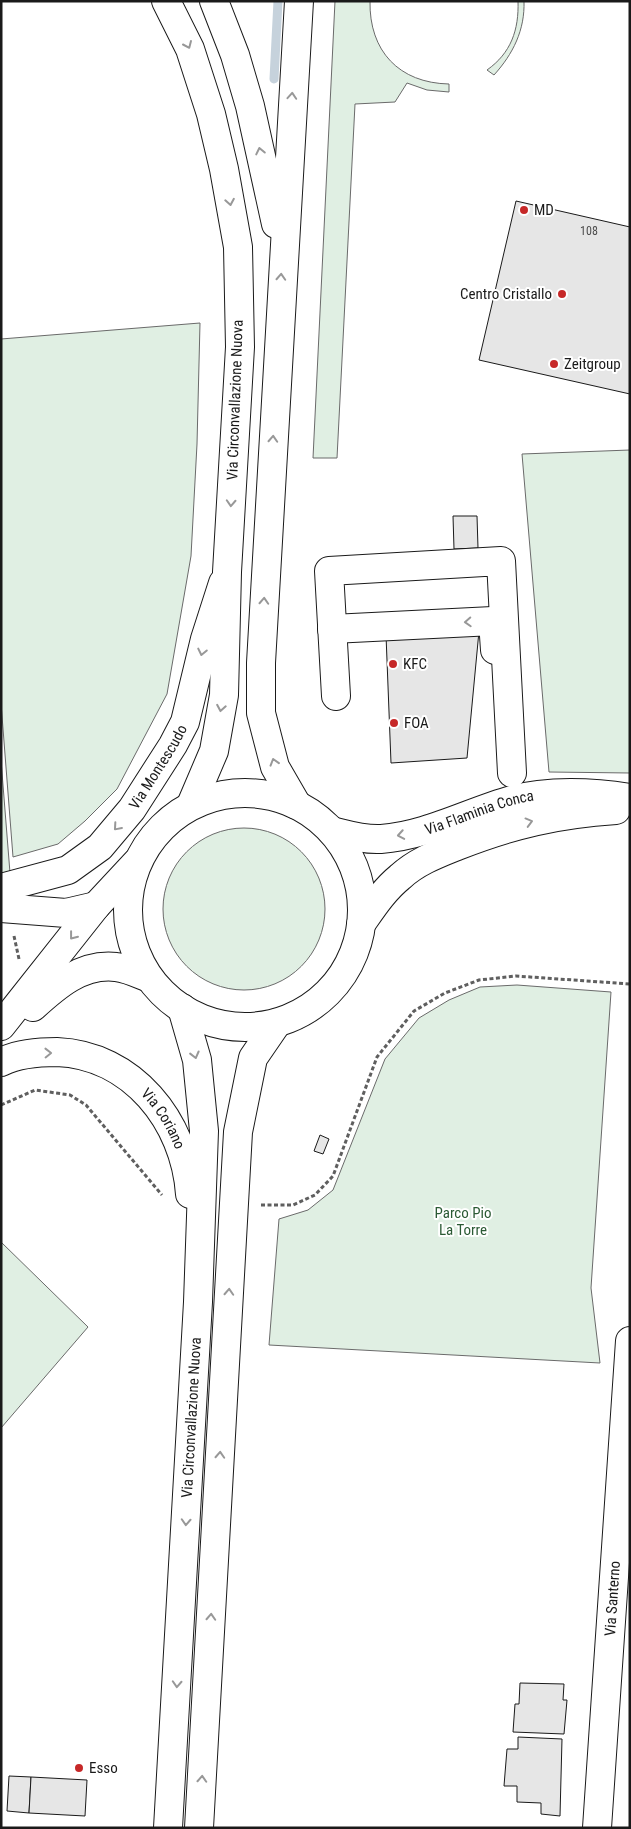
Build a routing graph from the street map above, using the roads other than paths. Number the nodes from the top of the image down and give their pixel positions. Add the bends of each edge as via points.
1 (166, 1) edge
2 (214, 1) edge
3 (298, 1) edge
4 (283, 250) junction
5 (227, 572) junction
6 (332, 629) junction
7 (508, 692) junction
8 (336, 696) dead end
9 (512, 773) dead end
10 (630, 798) edge
11 (297, 805) junction
12 (191, 806) junction
13 (630, 809) edge
14 (332, 831) junction
15 (139, 860) junction
16 (5, 902) edge
17 (96, 906) junction
18 (361, 924) junction
19 (150, 978) junction
20 (182, 1008) junction
21 (277, 1023) junction
22 (1, 1026) edge
23 (1, 1037) edge
24 (1, 1062) edge
25 (198, 1302) junction
26 (630, 1340) edge
27 (623, 1557) edge
28 (168, 1828) edge
29 (199, 1828) edge
30 (597, 1828) edge

1 -> 5 main road, Via Circonvallazione Nuova via 190,48 211,114 238,247 240,347
4 -> 2 main road, Via Circonvallazione Nuova via 236,55
4 -> 3 main road, Via Circonvallazione Nuova
11 -> 4 main road, Via Circonvallazione Nuova via 275,768 261,713
5 -> 12 main road, Via Circonvallazione Nuova via 224,695 214,751
5 -> 16 main road, Via Montescudo via 205,639 185,722 132,809 100,847 68,870
7 -> 6 main road via 496,680 494,621
6 - 7 main road via 329,571 501,561
6 - 8 main road
7 - 9 main road
10 -> 14 main road, Via Flaminia Conca via 569,792 514,799 407,835 381,839
11 - 12 main road, Via Circonvallazione Nuova via 276,796 255,793 226,794
11 - 14 main road, Via Circonvallazione Nuova
12 - 15 main road, Via Circonvallazione Nuova via 158,832
18 -> 13 main road, Via Flaminia Conca via 380,896 401,876 428,858 531,821 568,813
14 - 18 main road, Via Circonvallazione Nuova via 347,851 356,874
15 - 17 main road
15 - 19 main road, Via Circonvallazione Nuova via 131,883 128,908 137,956
16 - 17 main road via 66,913
17 -> 22 main road
18 - 21 main road, Via Circonvallazione Nuova via 347,967 334,986 317,1002
19 - 20 main road, Via Circonvallazione Nuova
19 - 23 main road via 116,967 92,968 60,983
20 - 21 main road, Via Circonvallazione Nuova via 228,1026
20 -> 25 main road, Via Circonvallazione Nuova via 197,1060 204,1131
29 -> 21 main road, Via Circonvallazione Nuova via 238,1132 252,1058
24 -> 25 main road, Via Coriano via 45,1052 73,1053 97,1059 143,1088 166,1116 181,1147 189,1179
25 -> 28 main road, Via Circonvallazione Nuova
26 - 27 main road, Via Santerno
27 - 30 main road, Via Santerno

